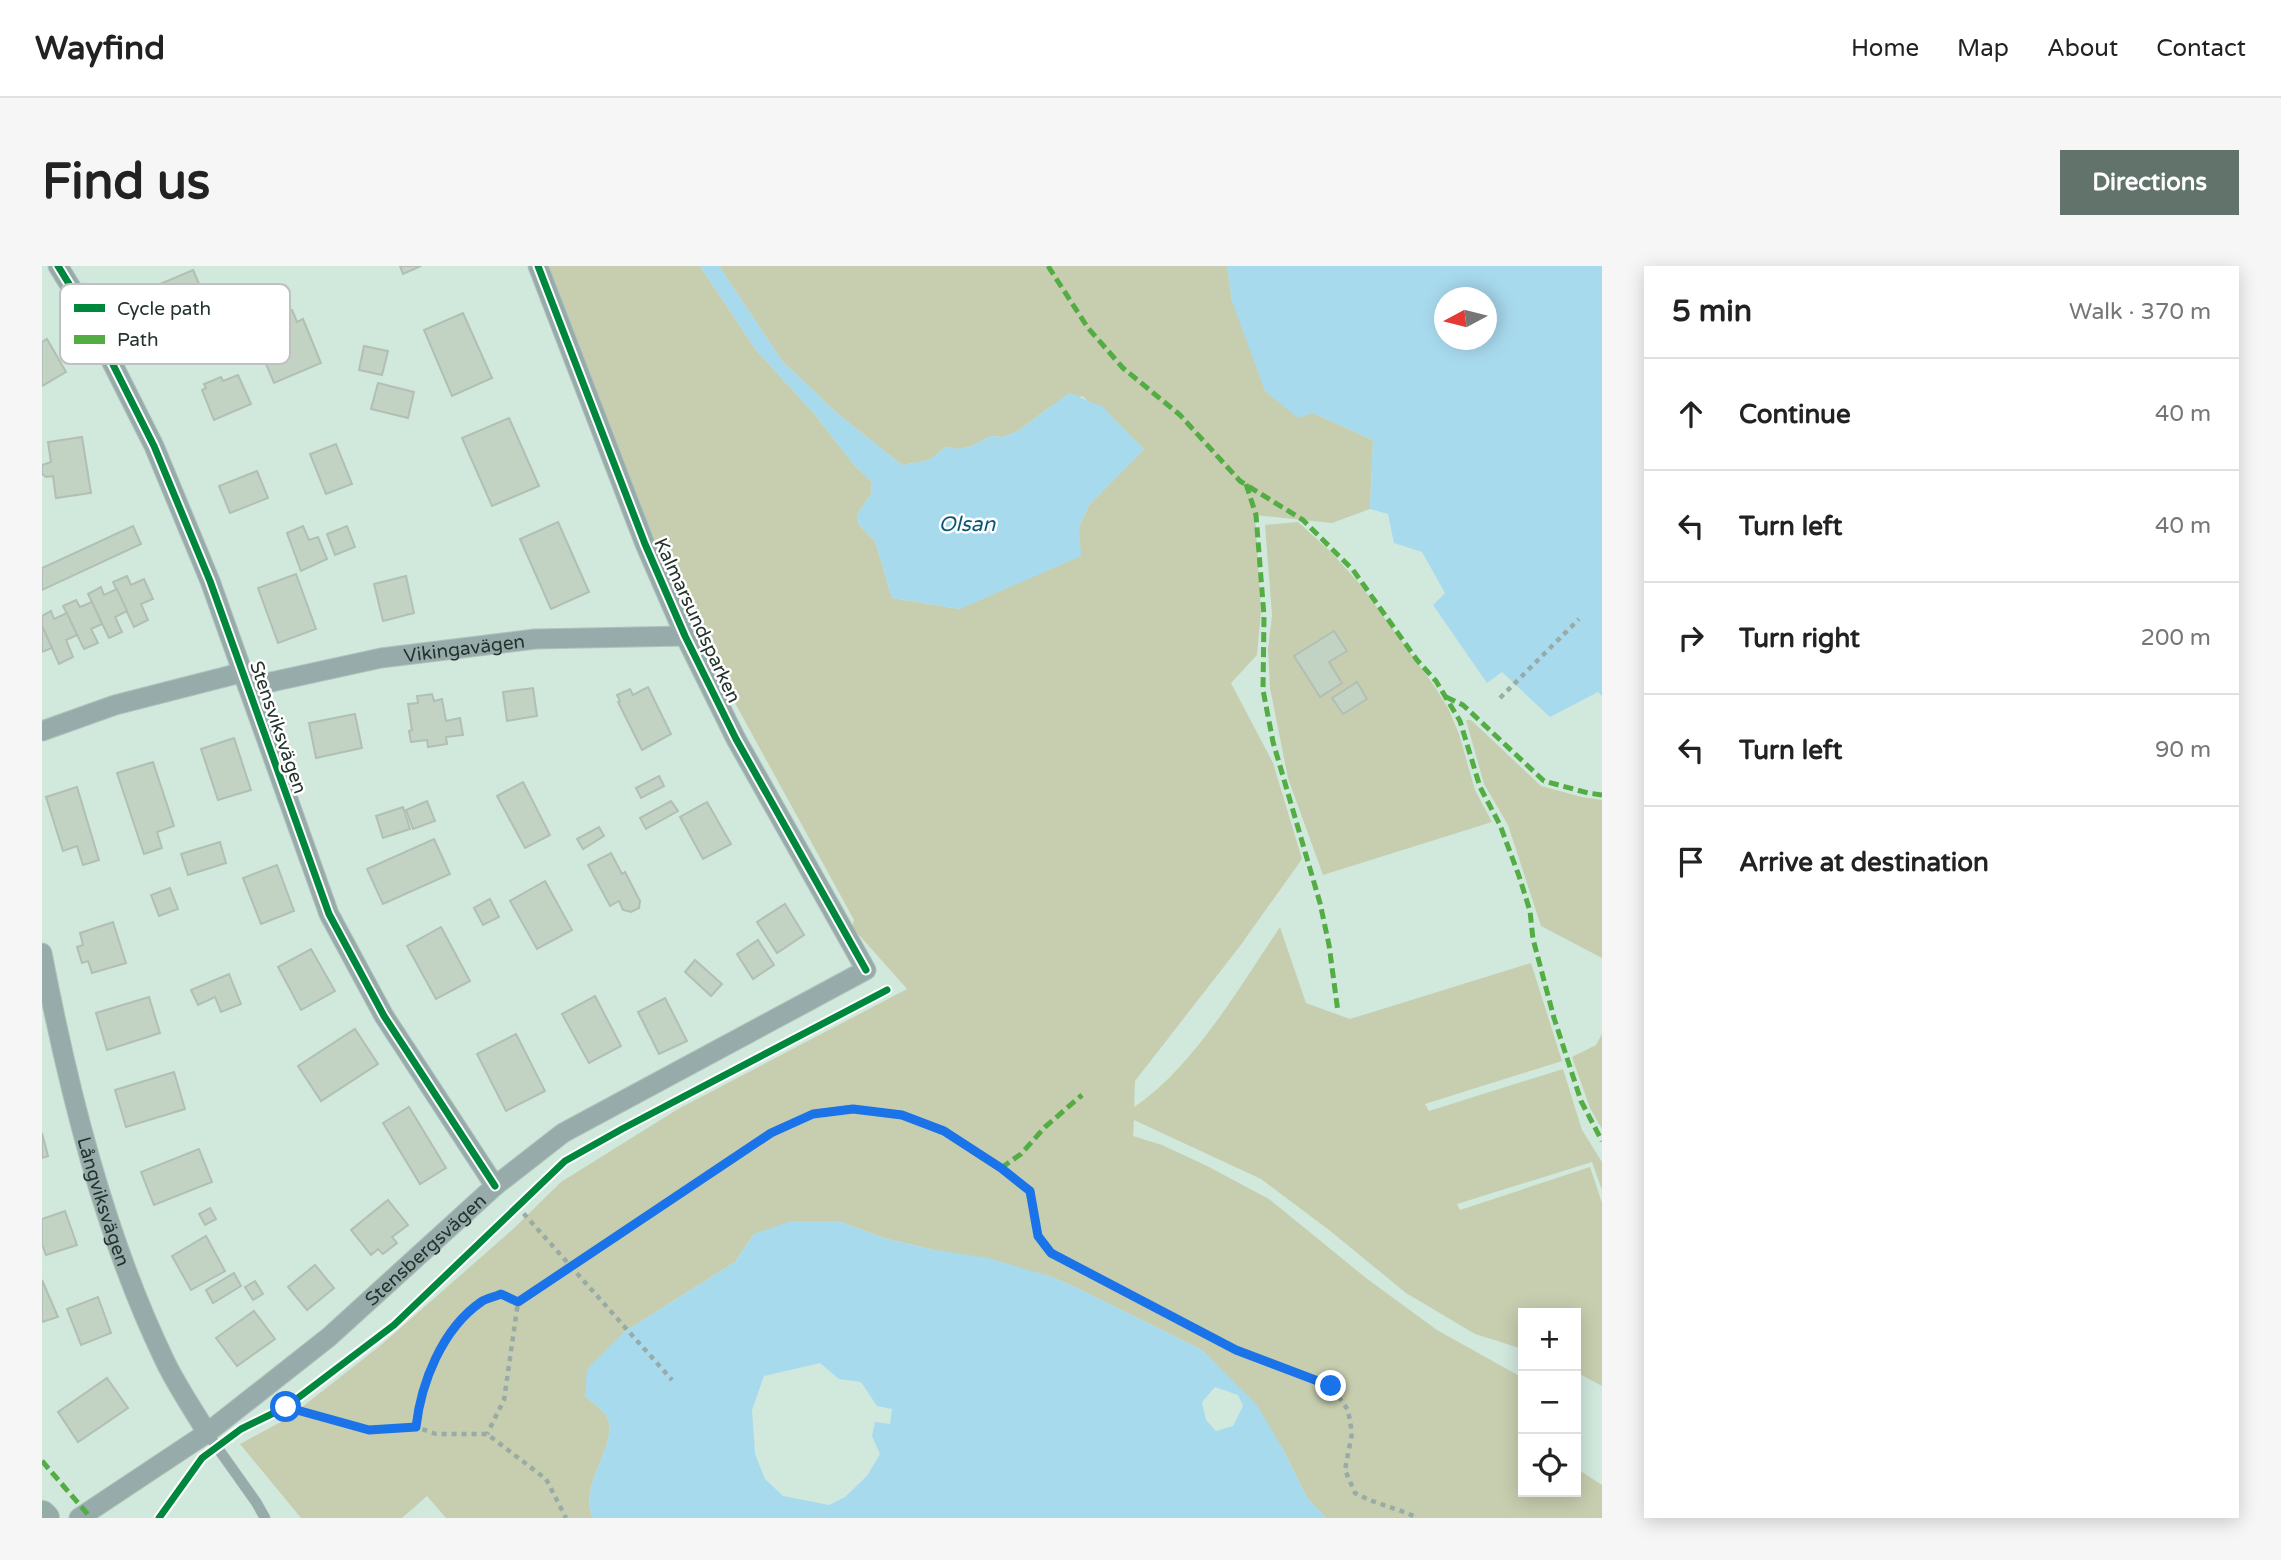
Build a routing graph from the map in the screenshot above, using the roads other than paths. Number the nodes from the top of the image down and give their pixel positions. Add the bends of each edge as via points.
1 (58, 266) edge
2 (538, 266) edge
3 (69, 284) edge
4 (112, 364) edge
5 (685, 636) junction
6 (246, 679) junction
7 (42, 731) edge
8 (42, 953) edge
9 (866, 970) joint
10 (495, 1186) junction
11 (207, 1433) junction
12 (79, 1518) edge
13 (265, 1518) edge

1 - 3 street, Stensviksvägen
2 - 5 street, Kalmarsundsparken
4 - 6 street, Stensviksvägen via 153,446
5 - 6 street, Vikingavägen via 535,639
5 - 9 street, Kalmarsundsparken via 736,739
6 - 7 street, Vikingavägen via 115,705
6 - 10 street, Stensviksvägen via 328,914 384,1016
8 - 11 street, Långviksvägen via 76,1105 120,1257 165,1361
9 - 10 street, Stensbergsvägen via 563,1133
10 - 11 street, Stensbergsvägen via 329,1337
11 - 12 street, Stensbergsvägen
11 - 13 lane

